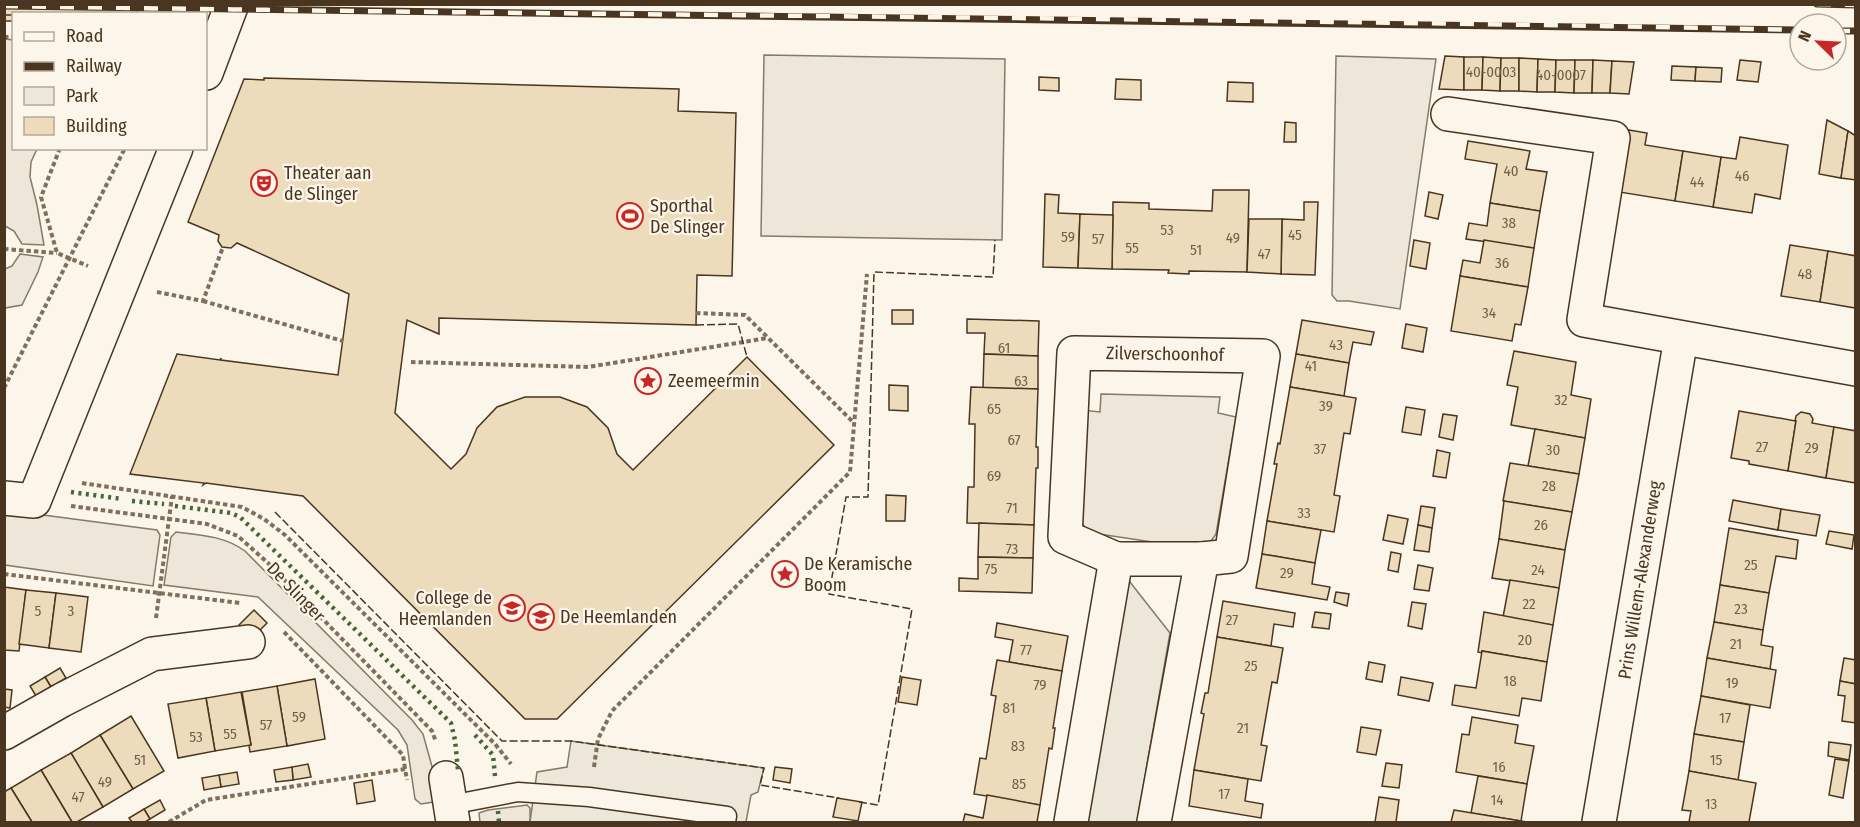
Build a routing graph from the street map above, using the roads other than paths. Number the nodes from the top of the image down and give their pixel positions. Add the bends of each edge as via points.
1 (232, 4) edge
2 (207, 70) edge
3 (1448, 114) dead end
4 (175, 150) edge
5 (1681, 338) junction
6 (1856, 369) edge
7 (19, 500) edge
8 (1116, 558) junction
9 (1202, 559) junction
10 (248, 642) dead end
11 (4, 733) edge
12 (450, 802) edge
13 (726, 822) edge
14 (1071, 822) edge
15 (1154, 822) edge
16 (1599, 822) edge

1 - 2 street
3 - 5 street via 1613,138 1584,320
4 - 7 street via 47,469
5 - 6 street
5 - 16 street, Prins Willem-Alexanderweg
8 - 9 street, Zilverschoonhof
8 - 9 street, Zilverschoonhof via 1065,537 1074,353 1263,356 1231,556
8 - 14 street
9 - 15 street
10 - 11 street via 152,654
12 - 13 lane via 518,792 590,797 727,816

